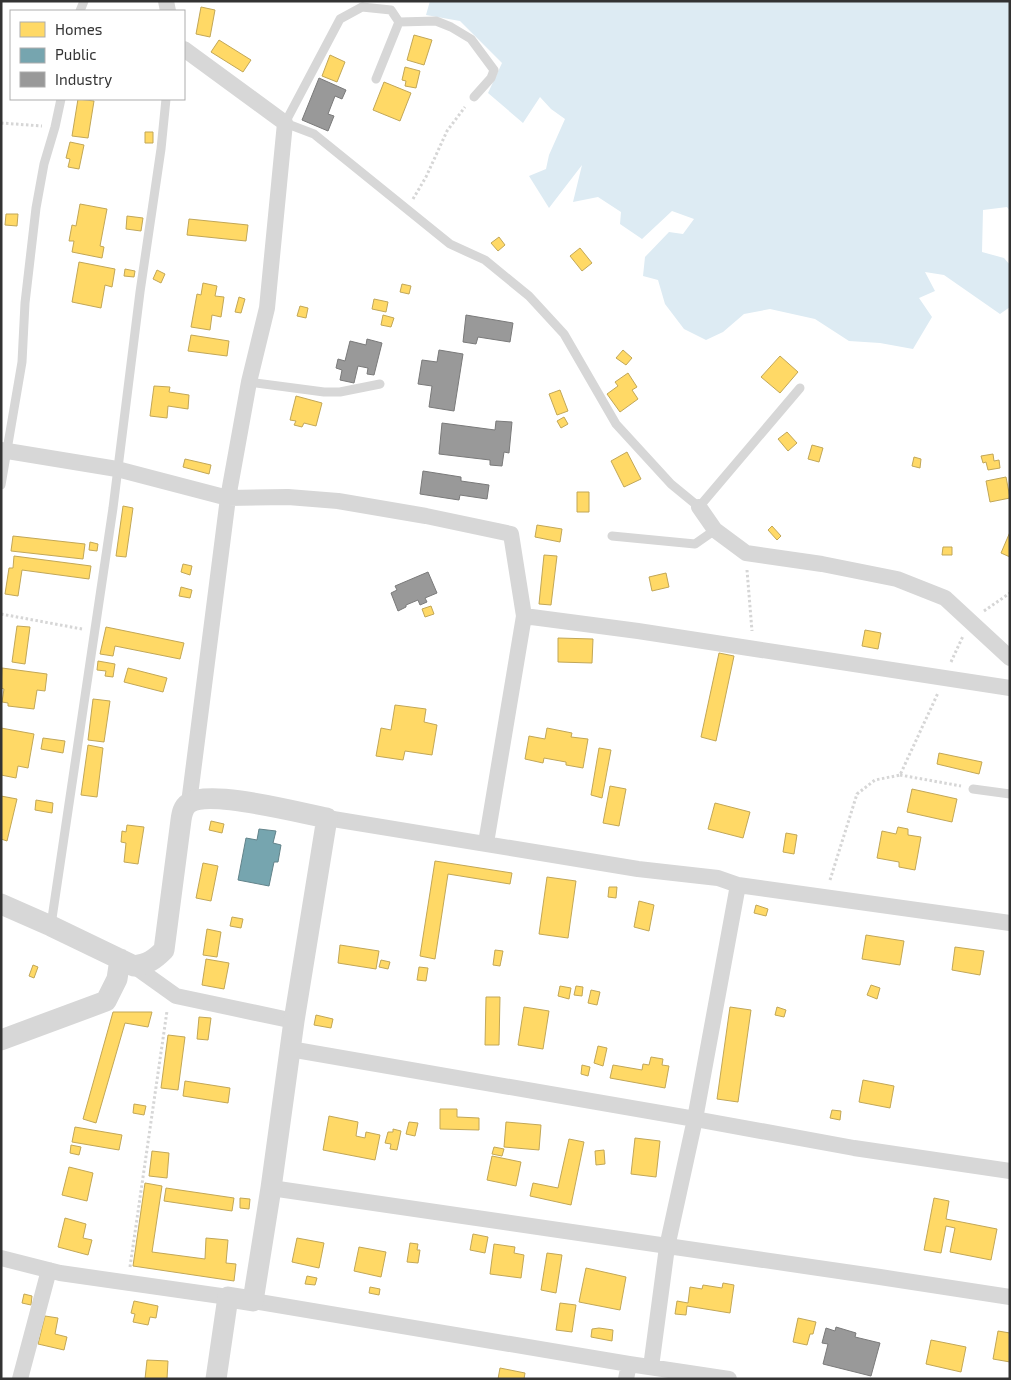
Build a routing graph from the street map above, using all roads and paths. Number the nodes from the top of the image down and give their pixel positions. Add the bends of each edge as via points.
1 (399, 22) junction
2 (185, 50) edge
3 (376, 79) dead end
4 (474, 97) joint
5 (61, 100) edge
6 (166, 100) edge
7 (1, 123) edge
8 (285, 123) junction
9 (55, 127) junction
10 (406, 208) junction
11 (249, 382) junction
12 (380, 384) dead end
13 (800, 388) dead end
14 (4, 451) edge
15 (117, 469) junction
16 (1, 485) edge
17 (228, 498) junction
18 (700, 507) junction
19 (715, 530) junction
20 (612, 536) dead end
21 (746, 554) junction
22 (1010, 593) edge
23 (1, 614) edge
24 (524, 616) junction
25 (970, 620) junction
26 (95, 631) junction
27 (754, 649) junction
28 (1010, 658) edge
29 (944, 679) junction
30 (1010, 688) edge
31 (900, 775) junction
32 (973, 789) joint
33 (1010, 794) edge
34 (189, 803) junction
35 (327, 818) junction
36 (486, 843) junction
37 (738, 885) junction
38 (819, 897) junction
39 (1, 904) edge
40 (1010, 923) edge
41 (51, 926) junction
42 (127, 963) junction
43 (170, 991) junction
44 (294, 1021) junction
45 (1, 1040) edge
46 (290, 1049) junction
47 (694, 1119) junction
48 (1010, 1171) edge
49 (271, 1188) junction
50 (667, 1247) junction
51 (1, 1258) edge
52 (49, 1270) junction
53 (128, 1283) junction
54 (228, 1297) junction
55 (1010, 1297) edge
56 (253, 1301) junction
57 (651, 1367) junction
58 (628, 1371) edge
59 (20, 1379) edge
60 (216, 1379) edge
61 (729, 1379) edge

1 - 3 lane
1 - 4 lane via 436,21 471,39 494,70
1 - 8 lane via 391,10 362,6 340,19
2 - 8 street
4 - 10 path via 447,131 426,177
5 - 9 lane
6 - 15 lane
7 - 9 path
8 - 10 lane via 314,134
8 - 11 street via 267,308
9 - 14 lane via 36,208 22,362
10 - 18 lane via 450,244 485,260 529,296 564,334 616,424 671,484
11 - 12 lane via 324,392
11 - 17 street
13 - 18 lane
14 - 15 street
14 - 16 lane
15 - 17 street
15 - 26 lane
17 - 24 street via 288,497 338,501 511,534
17 - 34 street
18 - 19 street
19 - 20 lane via 695,544
19 - 21 street
21 - 25 street via 822,564 897,579 946,598
21 - 27 path
22 - 25 path
23 - 26 path
24 - 27 street
24 - 36 street
25 - 28 street
25 - 29 path
26 - 41 lane
27 - 29 street
29 - 30 street
29 - 31 path
31 - 32 path
31 - 38 path via 875,780 857,794 832,878
32 - 33 lane
34 - 35 street via 225,799
34 - 42 street via 183,809 164,950 146,964
35 - 36 street
35 - 44 street
36 - 37 street via 638,869 718,878
37 - 38 street
37 - 47 street
38 - 40 street
39 - 41 street
41 - 42 street
42 - 43 street
42 - 45 street via 106,1001
43 - 44 street via 176,996
43 - 53 path
44 - 46 street
46 - 47 street
46 - 49 street
47 - 48 street via 854,1148
47 - 50 street
49 - 50 street
49 - 56 street
50 - 55 street
50 - 57 street
51 - 52 street
52 - 53 street
52 - 59 street
53 - 54 street
54 - 56 street
54 - 60 street
56 - 58 street
57 - 58 street
57 - 61 street

